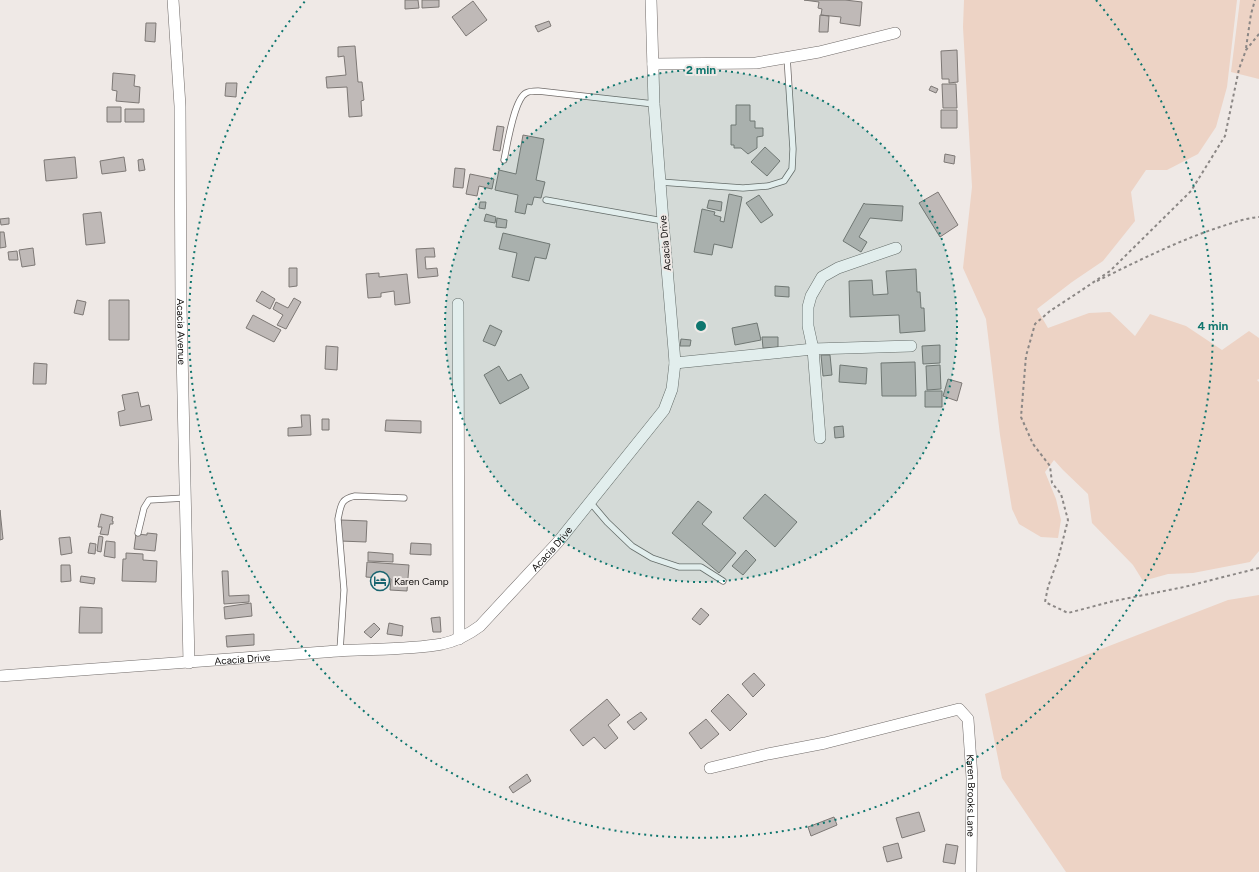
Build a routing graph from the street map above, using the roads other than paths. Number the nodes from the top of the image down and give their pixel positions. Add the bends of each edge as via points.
1 (173, 0) edge
2 (651, 0) edge
3 (895, 33) dead end
4 (788, 57) junction
5 (654, 64) junction
6 (654, 104) junction
7 (504, 160) dead end
8 (660, 182) junction
9 (546, 200) dead end
10 (663, 221) junction
11 (896, 248) dead end
12 (458, 304) dead end
13 (911, 346) dead end
14 (812, 349) junction
15 (674, 363) junction
16 (820, 438) dead end
17 (186, 498) junction
18 (404, 498) dead end
19 (590, 502) junction
20 (138, 534) dead end
21 (723, 580) dead end
22 (459, 639) junction
23 (340, 650) junction
24 (189, 663) junction
25 (0, 676) edge
26 (710, 768) dead end
27 (971, 872) edge

1 - 17 street, Acacia Avenue via 180,106 181,306
2 - 5 street, Acacia Drive
3 - 4 street
4 - 5 street via 756,63
4 - 8 lane via 793,148 792,169 784,181 768,186 743,188
5 - 6 street, Acacia Drive
6 - 7 lane via 538,91 526,92 519,100 514,115
6 - 8 street, Acacia Drive
8 - 10 street, Acacia Drive
9 - 10 lane
10 - 15 street, Acacia Drive
11 - 14 street via 838,268 822,277 808,307
12 - 22 street
13 - 14 street
14 - 15 street
14 - 16 street
15 - 19 street, Acacia Drive via 672,389 664,410
17 - 20 lane via 149,500 144,508
17 - 24 street, Acacia Avenue
18 - 23 lane via 355,496 344,500 340,507 338,519 344,590
19 - 21 lane via 632,546 652,558 679,567 701,567
19 - 22 street, Acacia Drive via 558,542 480,626
22 - 23 street, Acacia Drive via 442,644 396,649
23 - 24 street, Acacia Drive
24 - 25 street, Acacia Drive
26 - 27 street, Karen Brooks Lane via 832,742 959,709 968,719 972,778

